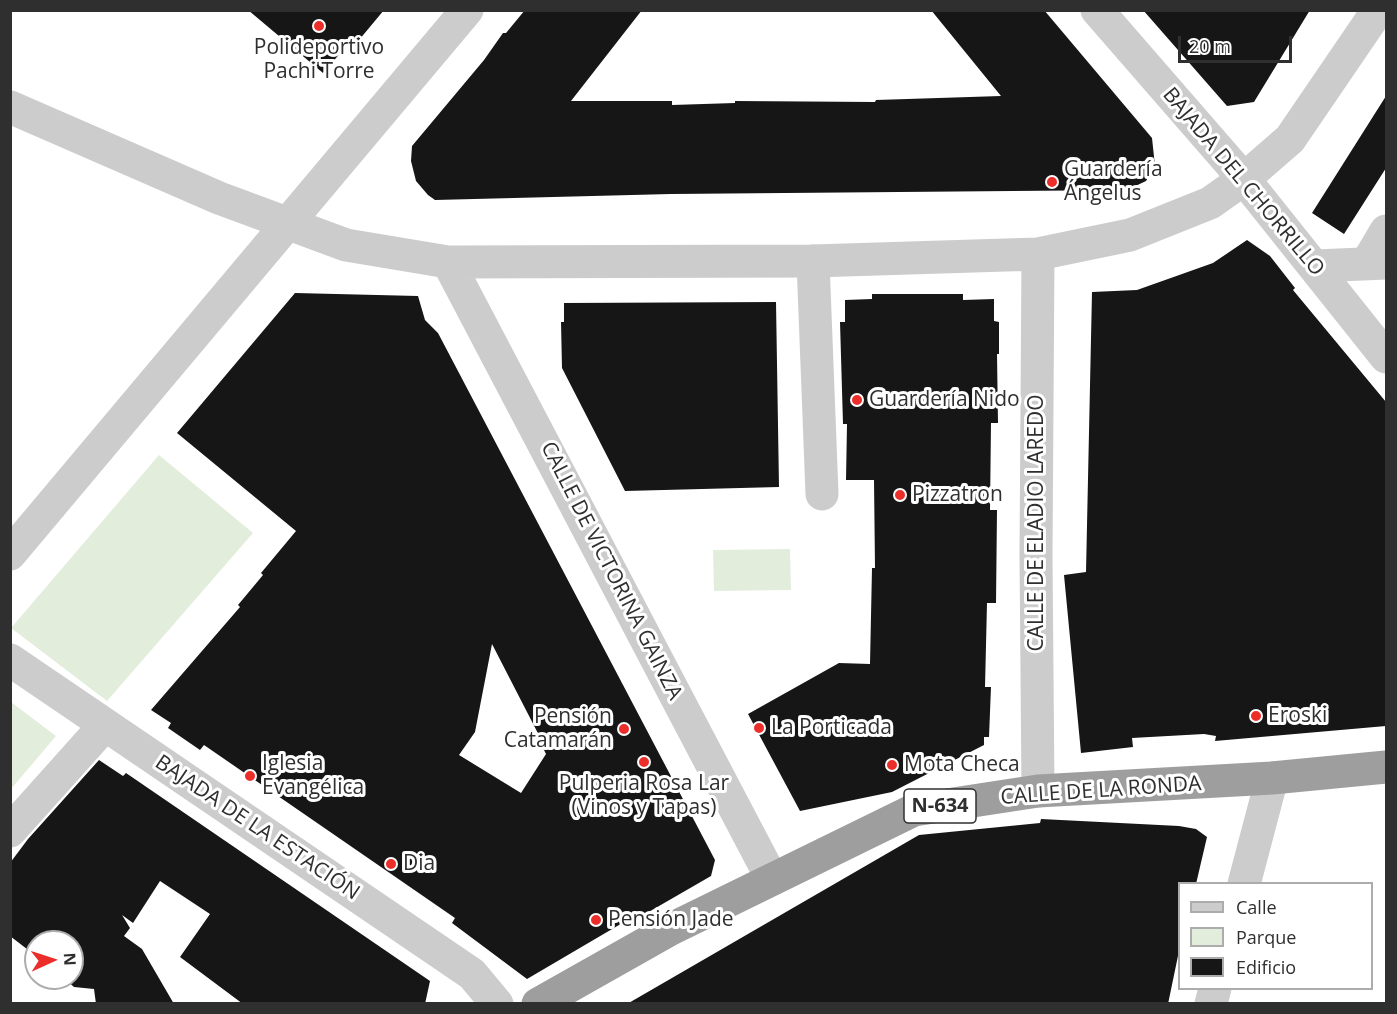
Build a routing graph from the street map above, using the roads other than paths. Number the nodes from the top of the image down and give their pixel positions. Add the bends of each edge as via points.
1 (467, 10) edge
2 (1097, 10) edge
3 (1378, 10) edge
4 (10, 107) edge
5 (1244, 179) junction
6 (288, 223) junction
7 (1386, 231) edge
8 (1038, 254) junction
9 (813, 261) junction
10 (448, 262) junction
11 (1377, 263) edge
12 (1314, 266) junction
13 (1386, 357) edge
14 (822, 495) dead end
15 (10, 554) edge
16 (10, 660) edge
17 (105, 725) junction
18 (1386, 767) edge
19 (1272, 778) junction
20 (1038, 791) junction
21 (10, 831) edge
22 (772, 879) junction
23 (1245, 882) edge
24 (497, 1004) edge
25 (538, 1004) edge

1 - 6 street
2 - 5 street, BAJADA DEL CHORRILLO
3 - 5 street via 1290,139
4 - 6 street via 219,198
5 - 8 street via 1209,203 1130,235
5 - 12 street, BAJADA DEL CHORRILLO
6 - 10 street via 346,245
6 - 15 street
7 - 11 street
8 - 9 street
8 - 20 street, CALLE DE ELADIO LAREDO
9 - 10 street
9 - 14 street
10 - 22 street, CALLE DE VICTORINA GAINZA
11 - 12 street
12 - 13 street, BAJADA DEL CHORRILLO
16 - 17 street, BAJADA DE LA ESTACIÓN
17 - 21 street
17 - 24 street, BAJADA DE LA ESTACIÓN via 472,974
18 - 19 highway, CALLE DE LA RONDA / N-634
19 - 20 highway, CALLE DE LA RONDA / N-634
19 - 23 street
20 - 22 highway, CALLE DE LA RONDA / N-634 via 914,810
22 - 25 highway, CALLE DE LA RONDA / N-634 via 671,929

